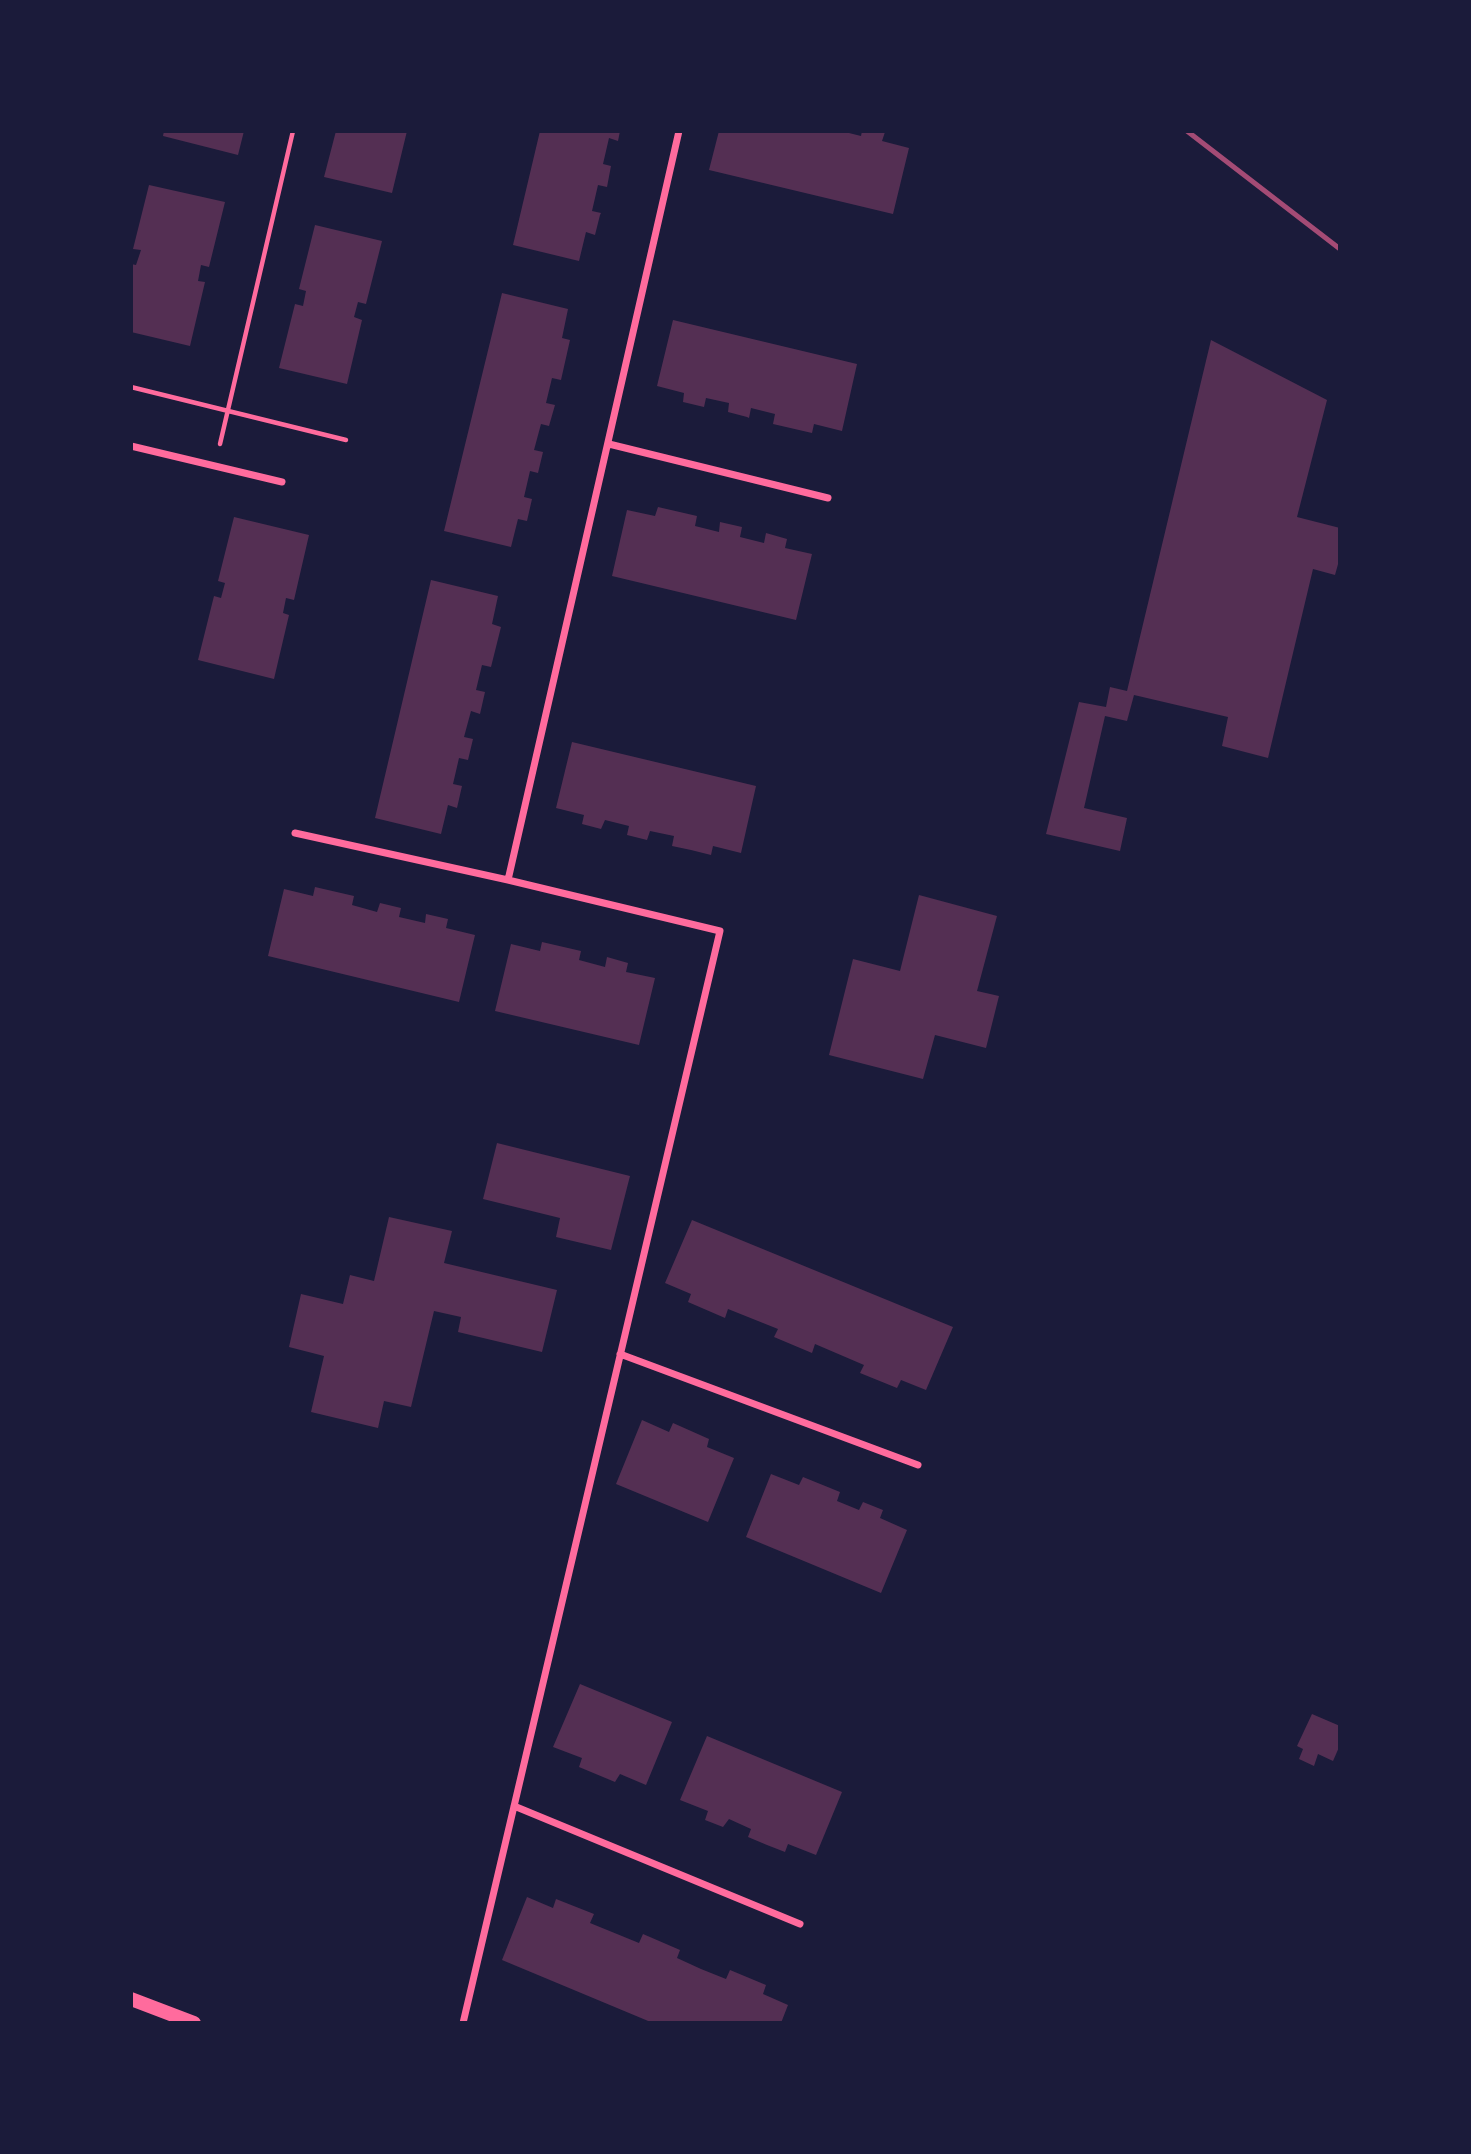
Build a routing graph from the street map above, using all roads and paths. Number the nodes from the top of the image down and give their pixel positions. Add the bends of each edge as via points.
1 (293, 131) edge
2 (680, 131) edge
3 (131, 387) edge
4 (228, 412) junction
5 (346, 440) dead end
6 (608, 444) junction
7 (131, 446) edge
8 (215, 466) junction
9 (282, 482) dead end
10 (828, 498) dead end
11 (295, 833) dead end
12 (508, 880) junction
13 (620, 1354) junction
14 (918, 1465) dead end
15 (514, 1806) junction
16 (800, 1924) dead end
17 (131, 1998) edge
18 (194, 2023) edge
19 (463, 2023) edge

1 - 4 path
2 - 6 street
3 - 4 path
4 - 5 path
4 - 8 path
6 - 10 street
6 - 12 street
7 - 8 street
8 - 9 street
11 - 12 street
12 - 13 street via 720,931
13 - 14 street
13 - 15 street
15 - 16 street
15 - 19 street
17 - 18 main road

